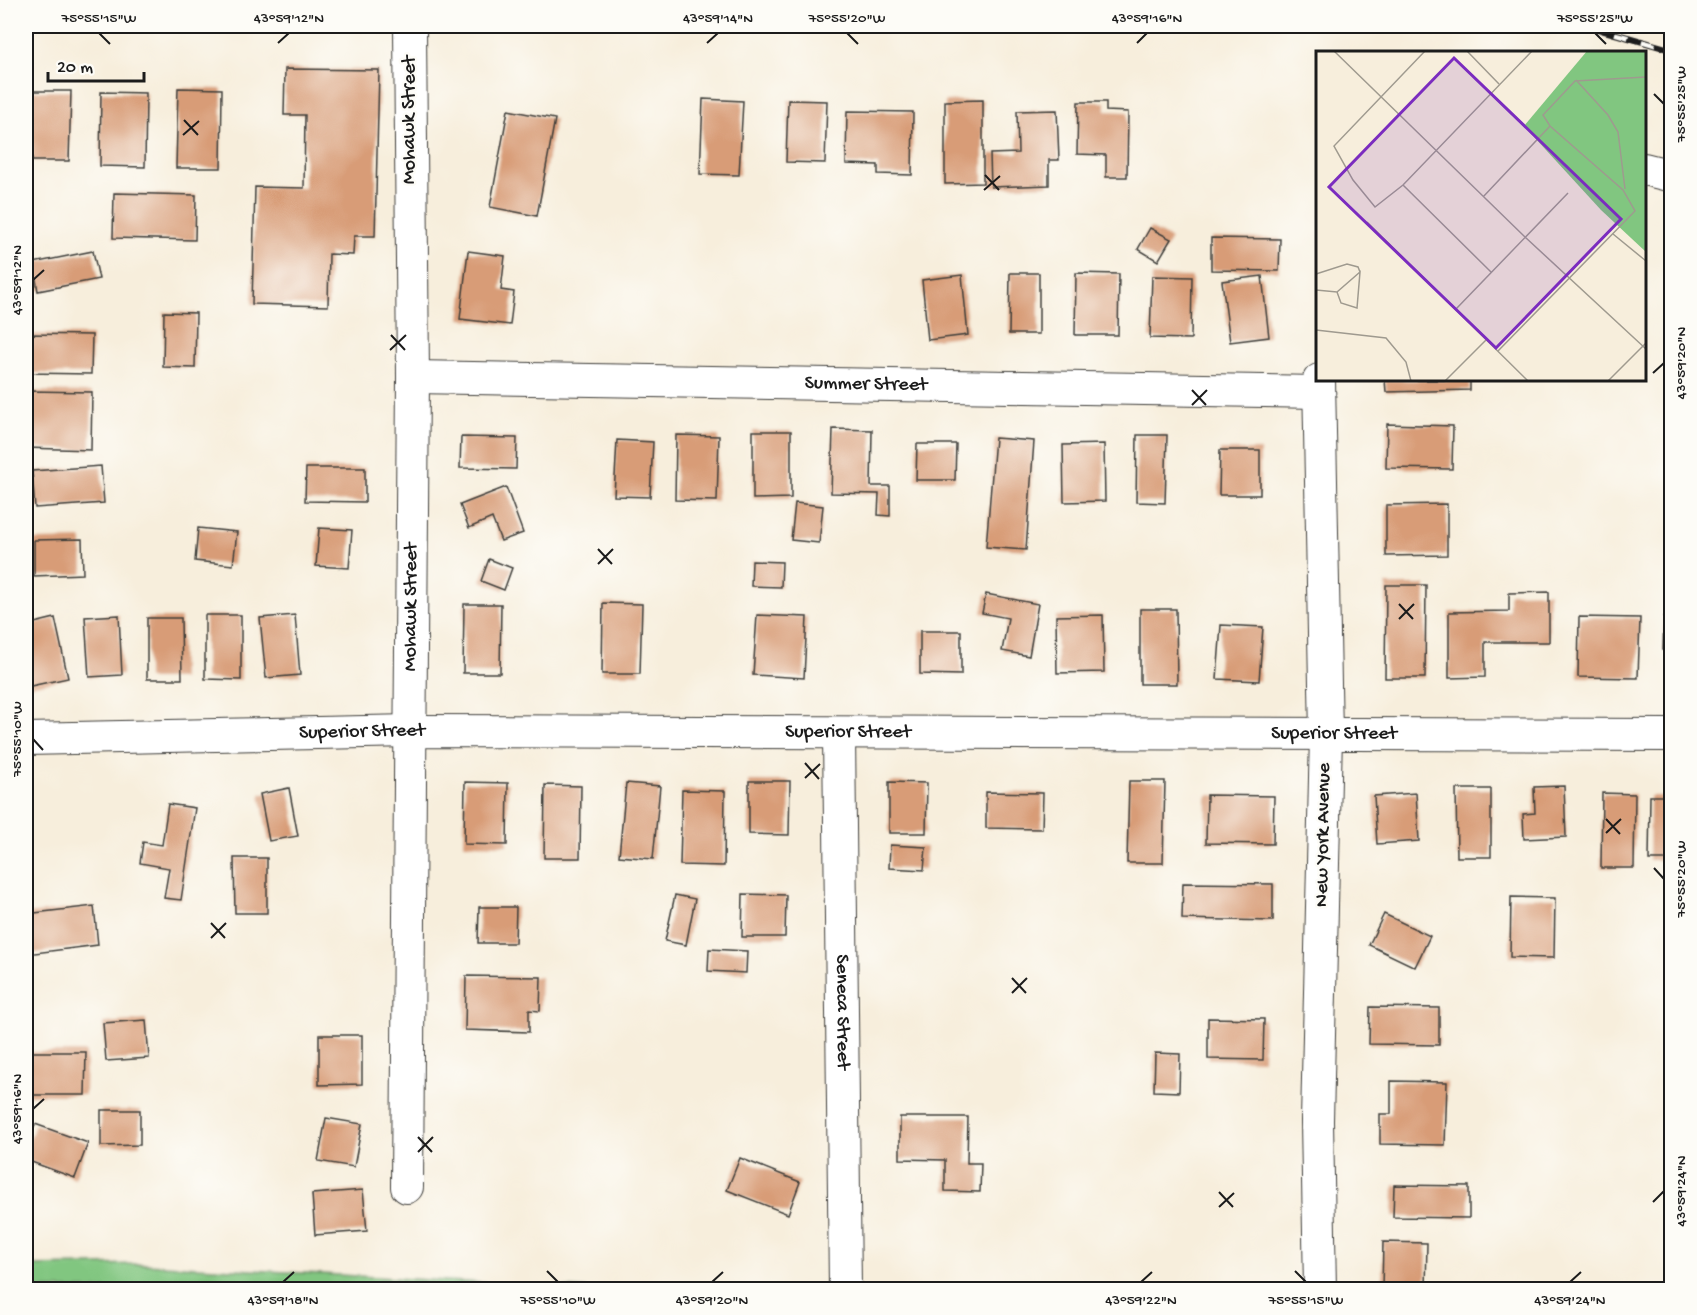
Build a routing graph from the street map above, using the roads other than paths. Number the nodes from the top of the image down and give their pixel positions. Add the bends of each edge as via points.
1 (410, 26) edge
2 (1646, 170) edge
3 (1671, 176) edge
4 (413, 377) junction
5 (1319, 386) edge
6 (411, 731) junction
7 (838, 733) junction
8 (1326, 735) junction
9 (1671, 735) edge
10 (26, 739) edge
11 (407, 1187) dead end
12 (845, 1290) edge
13 (1320, 1290) edge

1 - 4 street, Mohawk Street
2 - 3 street
4 - 5 street, Summer Street
4 - 6 street, Mohawk Street
5 - 8 street, New York Avenue
6 - 7 street, Superior Street
6 - 10 street, Superior Street
6 - 11 street, Mohawk Street
7 - 8 street, Superior Street
7 - 12 street, Seneca Street
8 - 9 street, Superior Street
8 - 13 street, New York Avenue via 1317,1121

